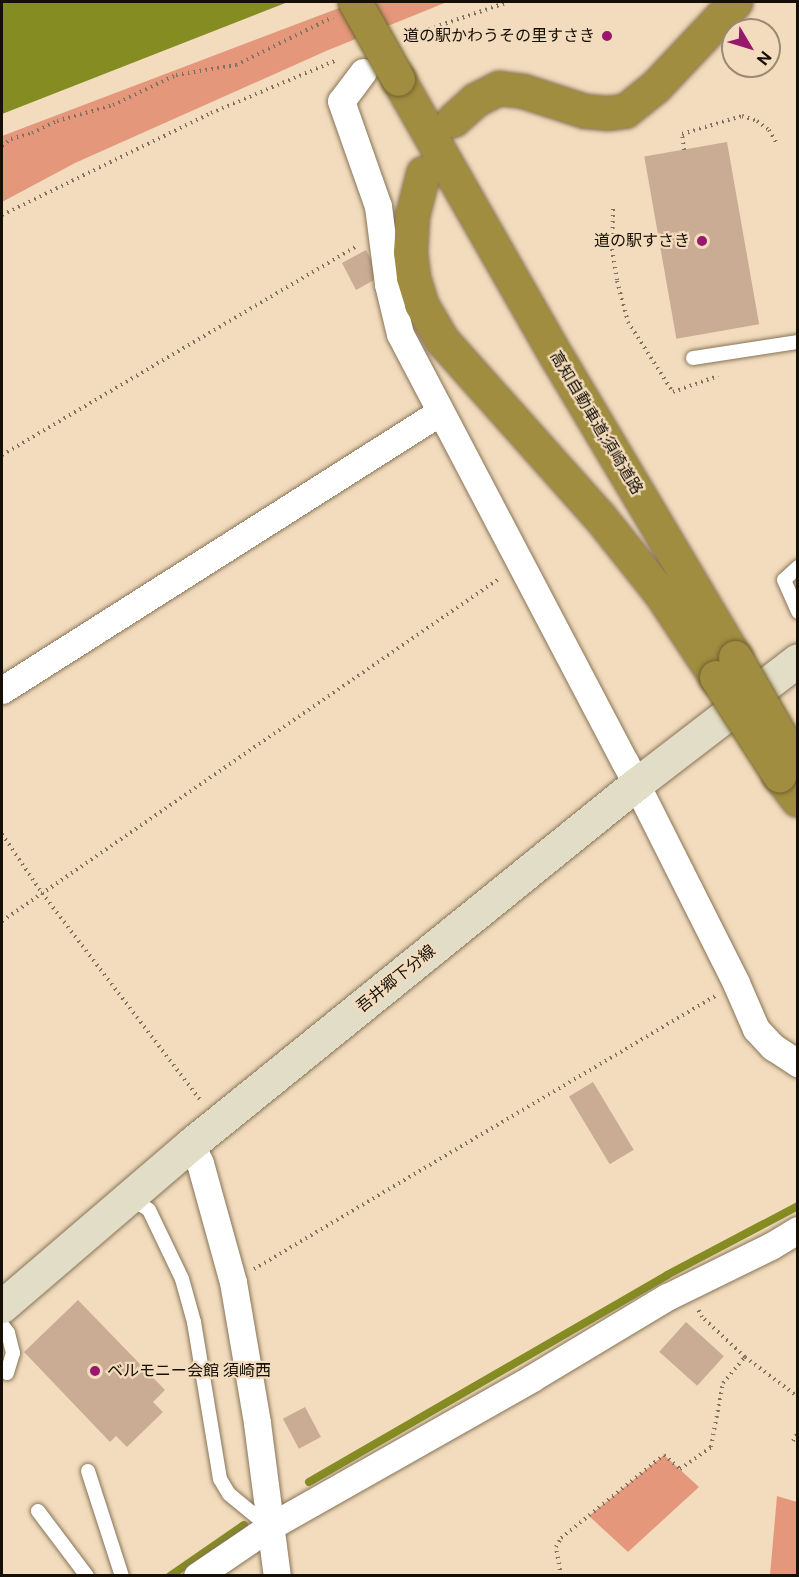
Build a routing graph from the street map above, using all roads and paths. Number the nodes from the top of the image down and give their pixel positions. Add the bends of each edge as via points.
1 (508, 2) edge
2 (735, 2) edge
3 (348, 8) edge
4 (403, 38) dead end
5 (351, 65) joint
6 (453, 120) dead end
7 (777, 144) dead end
8 (2, 146) edge
9 (684, 150) dead end
10 (423, 173) dead end
11 (613, 208) dead end
12 (2, 215) edge
13 (380, 232) junction
14 (798, 342) edge
15 (693, 358) dead end
16 (705, 380) dead end
17 (440, 412) junction
18 (2, 455) edge
19 (519, 564) junction
20 (798, 567) edge
21 (798, 612) edge
22 (798, 660) edge
23 (726, 667) junction
24 (2, 690) edge
25 (793, 776) edge
26 (636, 785) junction
27 (2, 834) edge
28 (42, 893) junction
29 (2, 921) edge
30 (736, 983) junction
31 (798, 1063) edge
32 (218, 1124) junction
33 (191, 1144) junction
34 (130, 1198) junction
35 (798, 1230) edge
36 (233, 1282) junction
37 (687, 1287) junction
38 (7, 1291) edge
39 (2, 1325) edge
40 (745, 1357) junction
41 (8, 1373) dead end
42 (798, 1397) edge
43 (798, 1432) edge
44 (793, 1441) dead end
45 (88, 1471) dead end
46 (38, 1511) dead end
47 (269, 1527) junction
48 (87, 1575) edge
49 (122, 1575) edge
50 (197, 1575) edge
51 (277, 1575) edge
52 (561, 1575) edge

1 - 4 path
2 - 6 highway via 655,87 625,111 585,111 523,91 499,88 475,99
3 - 8 path via 236,65 176,75 113,105 57,121
3 - 23 highway, 高知自動車道;須崎道路, bridge via 398,79 558,359
5 - 12 path via 147,143
5 - 13 street via 341,101 378,206
7 - 9 path via 770,130 742,116 682,134
10 - 23 highway via 412,216 410,252 421,304 442,340 599,516
11 - 16 path via 612,249 628,322 673,392
13 - 17 street via 400,334
13 - 18 path
14 - 15 lane
17 - 19 street
17 - 24 street
19 - 26 street
19 - 28 path
20 - 21 lane via 784,580
22 - 26 main road, 吾井郷下分線
23 - 25 highway, bridge
26 - 30 street
26 - 32 main road, 吾井郷下分線
27 - 28 path
28 - 29 path
28 - 32 path
30 - 31 street via 756,1029 773,1047
30 - 36 path
32 - 33 main road, 吾井郷下分線
33 - 34 main road, 吾井郷下分線
33 - 36 street via 200,1163
34 - 38 main road, 吾井郷下分線
34 - 47 lane via 148,1210 182,1279 194,1322 220,1479 229,1494
35 - 37 street
36 - 47 street via 257,1423
37 - 40 path via 702,1317
37 - 47 street
39 - 41 lane via 13,1353
40 - 42 path
40 - 52 path via 723,1383 711,1448 680,1470 664,1455 561,1538 556,1547
43 - 44 path
45 - 49 lane
46 - 48 lane
47 - 50 street
47 - 51 street

